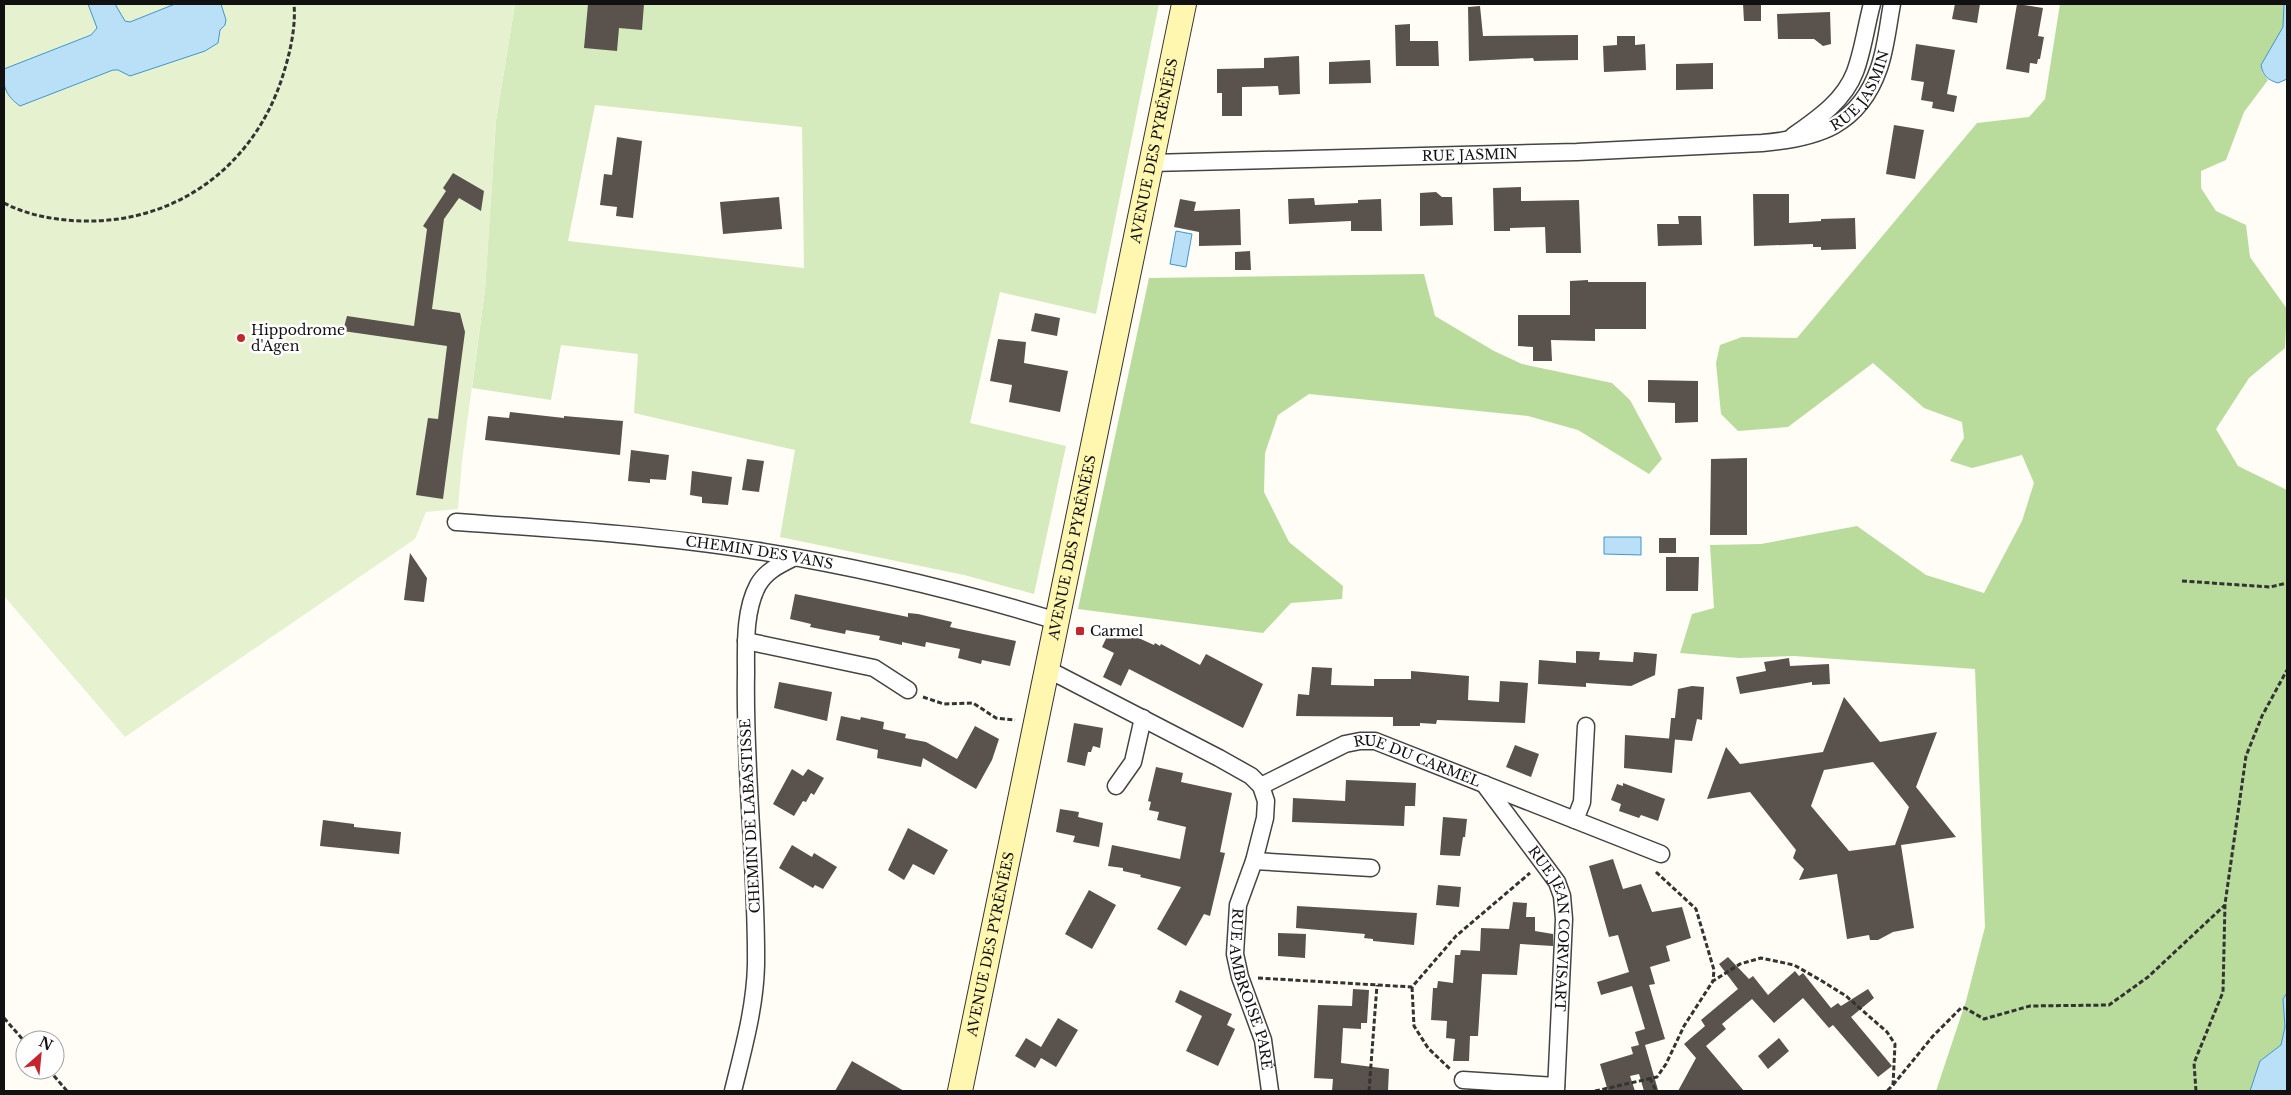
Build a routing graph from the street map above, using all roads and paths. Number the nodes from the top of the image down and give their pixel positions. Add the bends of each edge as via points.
1 (294, 4) edge
2 (1184, 4) edge
3 (1872, 4) edge
4 (1892, 4) edge
5 (1787, 140) junction
6 (1151, 164) junction
7 (4, 203) edge
8 (456, 522) dead end
9 (793, 558) junction
10 (2182, 582) dead end
11 (2287, 583) edge
12 (1057, 621) junction
13 (746, 640) junction
14 (1047, 669) junction
15 (2287, 670) edge
16 (908, 690) joint
17 (1142, 718) junction
18 (1035, 725) junction
19 (1586, 726) dead end
20 (1484, 784) junction
21 (1116, 786) dead end
22 (1261, 786) junction
23 (1575, 820) junction
24 (1654, 852) joint
25 (1254, 860) junction
26 (1543, 862) junction
27 (1370, 868) dead end
28 (2225, 904) junction
29 (1240, 977) junction
30 (1713, 981) junction
31 (1377, 985) junction
32 (1412, 987) junction
33 (4, 1018) edge
34 (15, 1031) edge
35 (1650, 1078) junction
36 (58, 1080) edge
37 (1463, 1080) joint
38 (1893, 1085) junction
39 (1556, 1088) edge
40 (67, 1091) edge
41 (733, 1091) edge
42 (960, 1091) edge
43 (1270, 1091) edge
44 (1369, 1091) edge
45 (1595, 1091) edge
46 (1656, 1091) edge
47 (1887, 1091) edge
48 (2196, 1091) edge

1 - 7 path via 289,57 275,100 251,140 233,162 204,186 171,204 135,215 98,221 60,220
2 - 6 main road, AVENUE DES PYRÉNÉES
3 - 5 street, RUE JASMIN via 1854,73 1845,88 1824,113
4 - 5 street, RUE JASMIN via 1880,66 1865,96 1850,114 1833,126 1817,134
5 - 6 street, RUE JASMIN via 1577,152
6 - 12 main road, AVENUE DES PYRÉNÉES
8 - 9 street, CHEMIN DES VANS via 605,532
9 - 12 street, CHEMIN DES VANS via 969,595
9 - 13 street, CHEMIN DE LABASTISSE via 769,571 758,585 750,605
10 - 11 path via 2270,587
12 - 14 main road, AVENUE DES PYRÉNÉES
13 - 16 street via 874,668
13 - 41 street, CHEMIN DE LABASTISSE via 745,731 756,908 756,968 752,1005
14 - 17 street
14 - 18 main road, AVENUE DES PYRÉNÉES
15 - 28 path via 2262,716 2246,756
16 - 18 path via 936,703 972,702 996,718
17 - 21 street via 1133,762
17 - 22 street via 1227,762
18 - 42 main road, AVENUE DES PYRÉNÉES
19 - 23 street via 1582,802
20 - 22 street, RUE DU CARMEL via 1394,747 1375,741 1360,741 1345,744
20 - 23 street, RUE DU CARMEL
20 - 26 street, RUE JEAN CORVISART
22 - 25 street, RUE AMBROISE PARÉ via 1266,801 1265,818
23 - 24 street, RUE DU CARMEL
24 - 30 path via 1650,868 1696,909 1714,970
25 - 27 street
25 - 29 street, RUE AMBROISE PARÉ via 1238,905 1235,954
26 - 32 path via 1456,936
26 - 39 street, RUE JEAN CORVISART via 1557,882 1564,919
28 - 38 path via 2148,977 2109,1005 2030,1006 1984,1019 1961,1008
28 - 48 path via 2222,992 2194,1063
29 - 31 path
29 - 43 street, RUE AMBROISE PARÉ via 1262,1040
30 - 35 path via 1684,1026 1666,1064 1657,1077
30 - 38 path via 1740,964 1761,958 1794,965 1815,977 1846,996 1887,1032 1895,1044
31 - 32 path
31 - 44 path
32 - 37 path via 1414,1026 1421,1039
33 - 34 path
35 - 45 path
35 - 46 path
36 - 40 path
37 - 39 street
38 - 47 path

